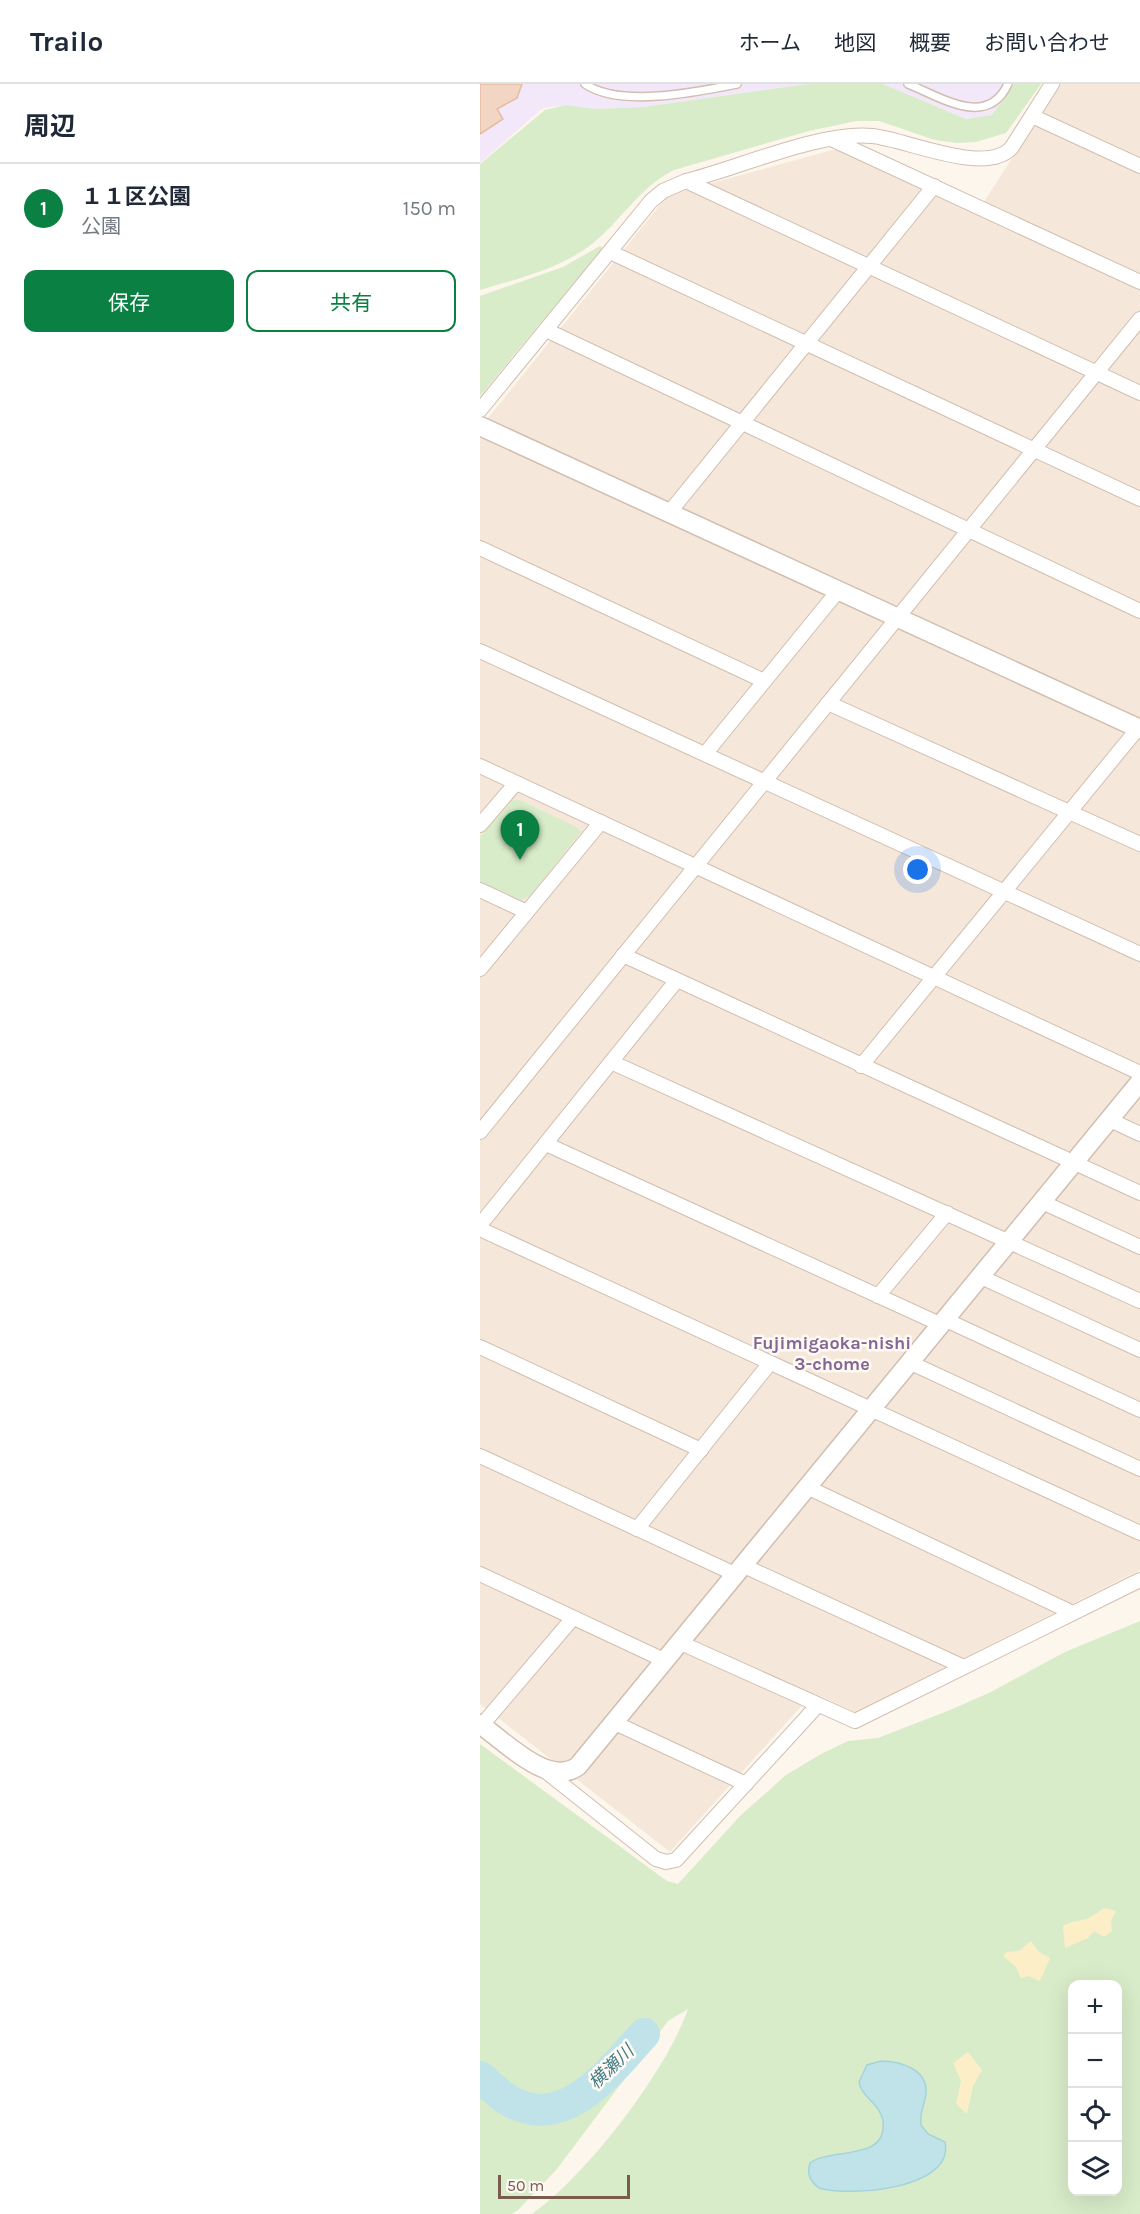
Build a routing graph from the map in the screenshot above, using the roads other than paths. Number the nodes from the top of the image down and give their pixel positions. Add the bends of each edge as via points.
1 (585, 84) edge
2 (737, 84) edge
3 (908, 84) edge
4 (1008, 84) edge
5 (1052, 84) edge
6 (1032, 116) junction
7 (831, 139) junction
8 (1140, 166) edge
9 (686, 181) junction
10 (934, 186) junction
11 (610, 252) junction
12 (869, 267) junction
13 (1140, 282) edge
14 (1140, 319) edge
15 (546, 330) junction
16 (806, 343) junction
17 (1096, 373) junction
18 (1140, 393) edge
19 (480, 410) edge
20 (742, 423) junction
21 (480, 426) edge
22 (1034, 449) junction
23 (1140, 499) edge
24 (669, 513) junction
25 (969, 530) junction
26 (480, 548) edge
27 (838, 591) junction
28 (1140, 611) edge
29 (897, 618) junction
30 (480, 651) edge
31 (764, 681) junction
32 (828, 703) junction
33 (1139, 728) edge
34 (705, 754) junction
35 (480, 766) edge
36 (765, 781) junction
37 (516, 783) junction
38 (1069, 812) junction
39 (601, 822) junction
40 (480, 825) edge
41 (1140, 844) edge
42 (696, 866) junction
43 (480, 890) edge
44 (1005, 891) junction
45 (527, 912) junction
46 (1140, 954) edge
47 (623, 956) junction
48 (480, 969) edge
49 (934, 977) junction
50 (677, 980) junction
51 (611, 1062) junction
52 (861, 1066) junction
53 (1140, 1073) edge
54 (1140, 1082) edge
55 (486, 1116) edge
56 (1110, 1119) junction
57 (480, 1132) edge
58 (1140, 1134) edge
59 (546, 1144) junction
60 (1074, 1163) junction
61 (1140, 1193) edge
62 (1042, 1202) junction
63 (947, 1213) junction
64 (480, 1227) edge
65 (1010, 1241) junction
66 (1140, 1247) edge
67 (981, 1277) junction
68 (878, 1296) junction
69 (1140, 1301) edge
70 (944, 1322) junction
71 (480, 1347) edge
72 (1140, 1350) edge
73 (770, 1363) junction
74 (911, 1363) junction
75 (873, 1410) junction
76 (1140, 1410) edge
77 (700, 1450) junction
78 (480, 1456) edge
79 (1140, 1469) edge
80 (809, 1488) junction
81 (638, 1529) junction
82 (1140, 1533) edge
83 (741, 1570) junction
84 (480, 1574) edge
85 (1140, 1580) edge
86 (1073, 1613) junction
87 (573, 1618) junction
88 (681, 1643) junction
89 (666, 1661) junction
90 (964, 1667) junction
91 (817, 1706) junction
92 (615, 1723) junction
93 (481, 1724) edge
94 (542, 1768) junction
95 (746, 1784) junction

1 - 2 lane via 600,92 657,96
3 - 4 lane via 976,109 1000,98
5 - 6 street
6 - 7 street via 1008,152 985,159 874,136
6 - 8 street
7 - 9 street
7 - 10 street
9 - 11 street via 658,194
9 - 12 street
10 - 12 street
10 - 13 street
11 - 15 street
11 - 16 street
12 - 16 street
12 - 17 street
14 - 17 street
15 - 19 street
15 - 20 street
16 - 20 street
16 - 22 street
17 - 18 street
17 - 22 street
20 - 24 street
20 - 25 street
21 - 24 street
22 - 23 street
22 - 25 street
24 - 27 street
25 - 28 street
25 - 29 street
26 - 31 street
27 - 29 street
27 - 31 street
29 - 32 street
29 - 33 street
30 - 34 street
31 - 34 street
32 - 36 street
32 - 38 street
33 - 38 street
34 - 36 street
35 - 37 street
36 - 42 street
36 - 44 street
37 - 39 street
37 - 40 street
38 - 41 street
38 - 44 street
39 - 42 street
39 - 45 street
42 - 47 street
42 - 49 street
43 - 45 street
44 - 46 street
44 - 49 street
45 - 48 street
47 - 50 street
47 - 55 street
49 - 52 street
49 - 53 street
50 - 51 street
50 - 52 street
51 - 59 street
51 - 63 street
52 - 60 street
54 - 56 street
55 - 57 street
56 - 58 street
56 - 60 street
59 - 64 street
59 - 68 street
60 - 61 street
60 - 62 street
62 - 65 street
62 - 66 street
63 - 65 street
63 - 68 street
64 - 73 street
65 - 67 street
65 - 69 street
67 - 70 street
67 - 72 street
68 - 70 street
70 - 74 street
70 - 76 street
71 - 77 street
73 - 75 street
73 - 77 street
74 - 75 street
74 - 79 street
75 - 80 street
75 - 82 street
77 - 81 street
78 - 81 street
80 - 83 street
80 - 86 street
81 - 83 street
83 - 88 street
83 - 90 street
84 - 87 street
85 - 86 street
86 - 90 street
87 - 89 street
87 - 93 street
88 - 89 street
88 - 91 street
89 - 92 street
90 - 91 street via 855,1721
91 - 95 street
92 - 94 street via 575,1769 556,1774
92 - 95 street
93 - 94 street
94 - 95 street via 656,1859 666,1862 676,1860

